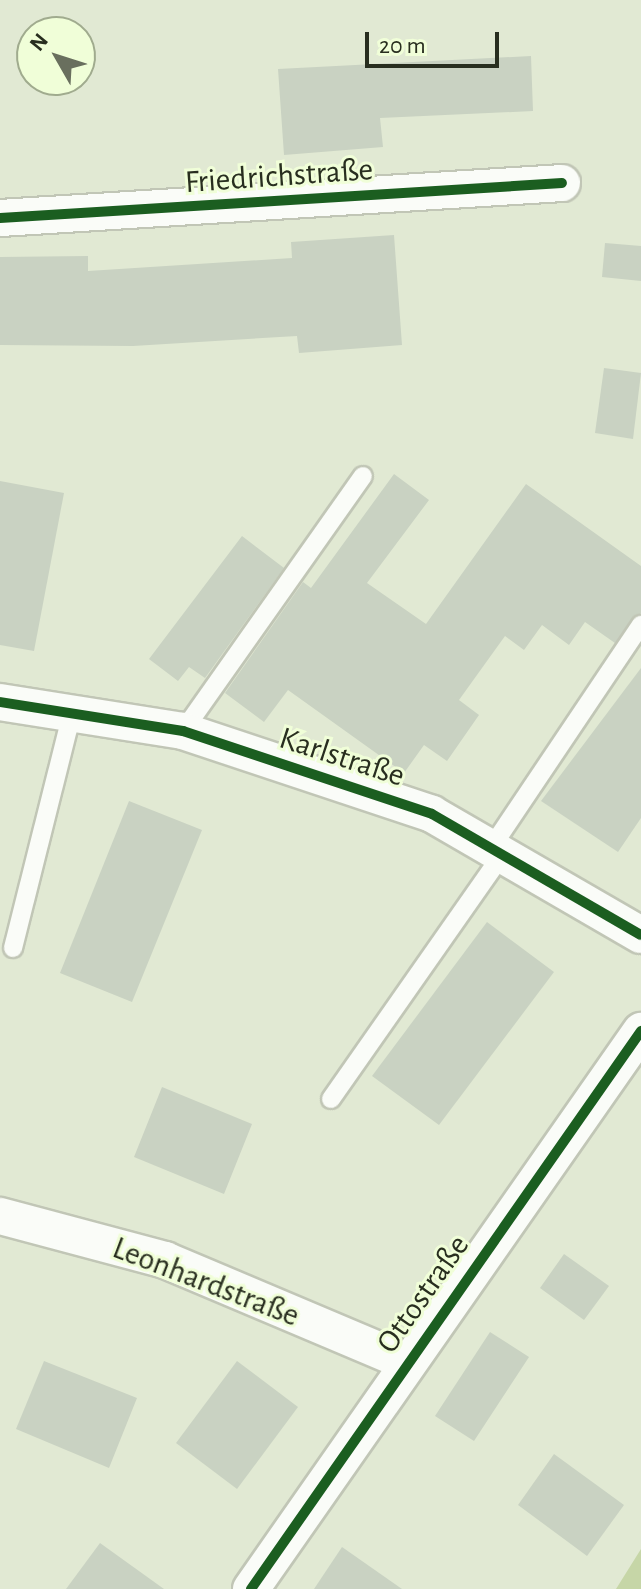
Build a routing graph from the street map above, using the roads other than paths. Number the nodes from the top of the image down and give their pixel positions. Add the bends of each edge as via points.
1 (562, 183) dead end
2 (0, 218) edge
3 (363, 476) dead end
4 (641, 625) edge
5 (0, 702) edge
6 (72, 713) junction
7 (183, 731) junction
8 (496, 851) junction
9 (641, 935) edge
10 (13, 948) dead end
11 (641, 1031) edge
12 (331, 1099) dead end
13 (0, 1216) edge
14 (407, 1362) junction
15 (251, 1589) edge

1 - 2 street, Friedrichstraße
3 - 7 lane
4 - 8 lane
5 - 6 street, Karlstraße
6 - 7 street, Karlstraße
6 - 10 lane
7 - 8 street, Karlstraße via 432,814
8 - 9 street, Karlstraße
8 - 12 lane
11 - 14 street, Ottostraße
13 - 14 street, Leonhardstraße via 165,1260
14 - 15 street, Ottostraße

